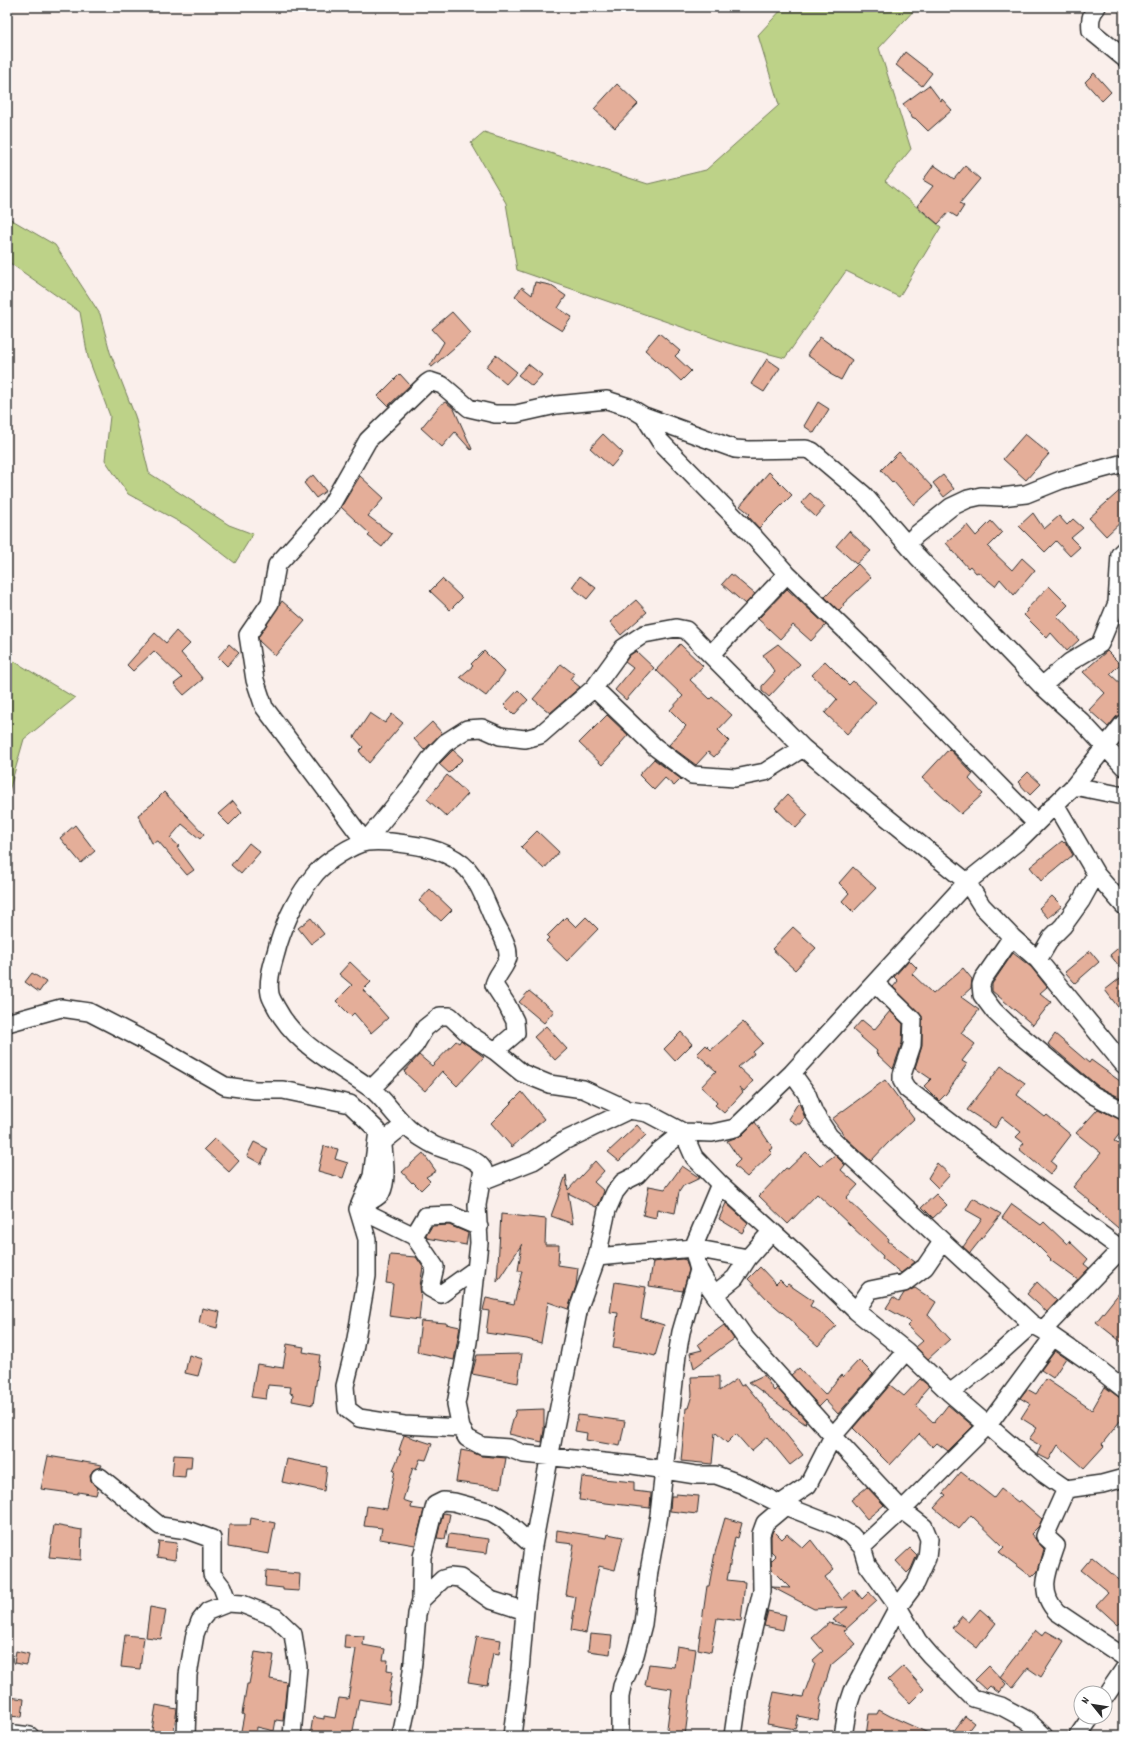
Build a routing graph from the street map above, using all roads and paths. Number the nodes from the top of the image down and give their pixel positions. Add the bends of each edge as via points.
1 (1097, 7) edge
2 (1124, 58) edge
3 (644, 416) junction
4 (1124, 463) edge
5 (907, 544) junction
6 (1124, 550) edge
7 (787, 574) junction
8 (711, 654) junction
9 (1042, 686) junction
10 (594, 688) junction
11 (1124, 723) edge
12 (1105, 747) junction
13 (804, 748) junction
14 (1124, 767) edge
15 (1074, 786) junction
16 (1124, 796) edge
17 (1055, 804) junction
18 (1036, 823) junction
19 (365, 842) junction
20 (1096, 874) junction
21 (967, 882) junction
22 (1124, 906) edge
23 (1012, 937) junction
24 (1038, 960) junction
25 (876, 983) junction
26 (7, 1024) edge
27 (495, 1051) junction
28 (1124, 1065) edge
29 (792, 1073) junction
30 (371, 1089) junction
31 (628, 1110) junction
32 (1124, 1111) edge
33 (404, 1125) junction
34 (683, 1132) junction
35 (482, 1181) junction
36 (720, 1184) junction
37 (479, 1227) junction
38 (772, 1231) junction
39 (414, 1236) junction
40 (942, 1242) junction
41 (693, 1248) junction
42 (1123, 1248) edge
43 (597, 1257) junction
44 (748, 1258) junction
45 (476, 1269) junction
46 (699, 1270) junction
47 (714, 1294) junction
48 (856, 1311) junction
49 (1043, 1330) junction
50 (906, 1350) junction
51 (1124, 1389) edge
52 (950, 1393) junction
53 (988, 1425) junction
54 (462, 1428) junction
55 (833, 1436) junction
56 (550, 1456) junction
57 (663, 1470) junction
58 (100, 1477) dead end
59 (1124, 1478) edge
60 (1066, 1489) junction
61 (780, 1504) junction
62 (902, 1510) junction
63 (533, 1546) junction
64 (862, 1547) junction
65 (421, 1600) junction
66 (228, 1603) junction
67 (898, 1607) junction
68 (524, 1611) junction
69 (1124, 1657) edge
70 (1124, 1670) edge
71 (1113, 1686) edge
72 (1086, 1725) edge
73 (7, 1732) edge
74 (30, 1736) edge
75 (186, 1736) edge
76 (292, 1736) edge
77 (401, 1736) edge
78 (512, 1736) edge
79 (620, 1736) edge
80 (733, 1736) edge
81 (843, 1736) edge
82 (1044, 1736) edge
83 (1078, 1736) edge

1 - 2 street via 1090,21 1091,31
3 - 5 street via 736,448 812,451 864,495
3 - 7 street via 660,441
3 - 19 street via 629,407 608,400 556,405 516,414 485,413 469,408 442,385 430,381 409,398 368,440 331,505 277,566 270,603 248,635 255,680 264,707
4 - 5 street via 1060,480 1026,494 968,499 951,507
5 - 9 street
6 - 9 street via 1120,554 1117,604 1100,644 1070,662
7 - 8 street
7 - 18 street via 874,658
8 - 10 street via 686,630 676,628 644,634 623,648
8 - 13 street
9 - 12 street
10 - 13 street via 655,747 692,775 736,778 765,772
10 - 19 street via 540,735 525,738 500,736 482,728 467,729 445,743
11 - 12 street
12 - 14 street
12 - 15 street
13 - 21 street
15 - 16 street
15 - 17 street
17 - 18 street
17 - 20 street
18 - 21 street via 1017,842
19 - 27 street via 391,842 428,847 455,860 472,875 507,947 508,956 494,985 515,1021 516,1033
19 - 30 street via 335,856 318,870 302,890 284,929 270,977 270,995 282,1020 316,1053
20 - 22 street
20 - 24 street via 1081,901 1051,938
21 - 23 street via 982,906
21 - 25 street
23 - 24 street
23 - 32 street via 983,979 982,995 994,1011 1093,1095
24 - 28 street
25 - 29 street
25 - 42 street via 913,1020 912,1044 902,1074 902,1081 907,1089 1001,1161
26 - 54 street via 61,1008 89,1012 225,1086 283,1090 350,1104 378,1131 372,1176 358,1209 367,1239 367,1276 345,1386 347,1409 359,1418 404,1425
27 - 30 street via 470,1035 450,1016 440,1016 425,1028 415,1045
27 - 31 street via 522,1073 549,1084 583,1089
29 - 34 street via 735,1128 712,1133
29 - 40 street via 807,1094 814,1113 829,1136
30 - 33 street
31 - 34 street via 648,1114
31 - 35 street via 564,1141 533,1161
33 - 35 street via 438,1148 468,1157 480,1164 483,1169
33 - 39 street via 384,1141 383,1188 380,1194 364,1207 371,1215
34 - 36 street via 694,1157
34 - 43 street via 637,1175 623,1182 615,1192 607,1210
35 - 37 street via 477,1205
36 - 38 street
36 - 41 street
37 - 39 street via 451,1215 426,1216
37 - 45 street
38 - 44 street
38 - 48 street
39 - 45 street via 435,1267 430,1288 441,1294
40 - 48 street via 925,1267 904,1283 870,1290
40 - 49 street
41 - 43 street
41 - 44 street
41 - 46 street
42 - 49 street
43 - 56 street via 579,1307
44 - 47 street via 735,1278
45 - 54 street via 468,1342 456,1404
46 - 47 street
46 - 57 street via 681,1332
47 - 55 street via 746,1339
48 - 50 street
49 - 51 street
49 - 52 street via 992,1360
49 - 53 street
50 - 52 street
50 - 55 street
52 - 53 street
53 - 60 street via 1043,1473
53 - 62 street
54 - 56 street via 467,1438 482,1446
55 - 61 street via 808,1486
55 - 62 street
56 - 57 street
56 - 63 street
57 - 61 street via 716,1475 741,1484
57 - 79 street via 660,1515 649,1571 643,1624 620,1697
58 - 66 street via 160,1526 187,1530 212,1539 212,1574 222,1587
59 - 60 street
60 - 69 street via 1045,1536 1056,1546 1045,1581 1046,1594 1057,1612
61 - 64 street via 834,1524
61 - 80 street via 784,1507 764,1523 761,1534 762,1591 740,1686
62 - 64 street
62 - 67 street via 924,1527 929,1539 927,1558 916,1583
63 - 65 street via 503,1519 491,1512 443,1501 435,1505 427,1531 422,1557
63 - 68 street
64 - 67 street via 867,1564
65 - 68 street via 443,1579 460,1578 491,1600
65 - 77 street
66 - 75 street via 208,1611 194,1634 188,1675
66 - 76 street via 242,1604 275,1617 292,1634 298,1667
67 - 81 street via 853,1691
67 - 82 street via 918,1641 973,1698 1001,1706 1027,1720
68 - 78 street via 521,1664
70 - 71 street
72 - 83 street
73 - 74 street

